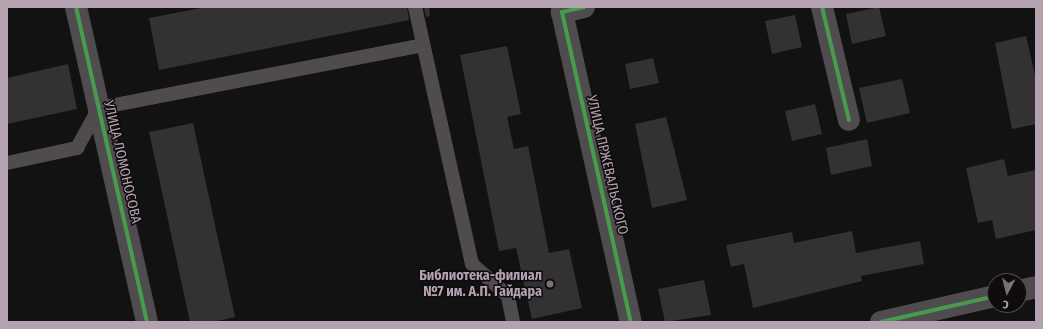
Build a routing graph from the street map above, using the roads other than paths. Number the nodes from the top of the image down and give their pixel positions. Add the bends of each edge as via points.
1 (76, 7) edge
2 (415, 7) edge
3 (584, 7) edge
4 (822, 7) edge
5 (423, 45) junction
6 (99, 108) junction
7 (849, 120) dead end
8 (7, 162) edge
9 (987, 298) edge
10 (147, 322) edge
11 (514, 322) edge
12 (631, 322) edge
13 (881, 322) edge

1 - 6 street, УЛИЦА ЛОМОНОСОВА
2 - 5 lane
3 - 12 street, УЛИЦА ПРЖЕВАЛЬСКОГО via 562,12
4 - 7 street
5 - 6 lane
5 - 11 lane via 472,264 508,296
6 - 8 lane via 76,148
6 - 10 street, УЛИЦА ЛОМОНОСОВА
9 - 13 street

